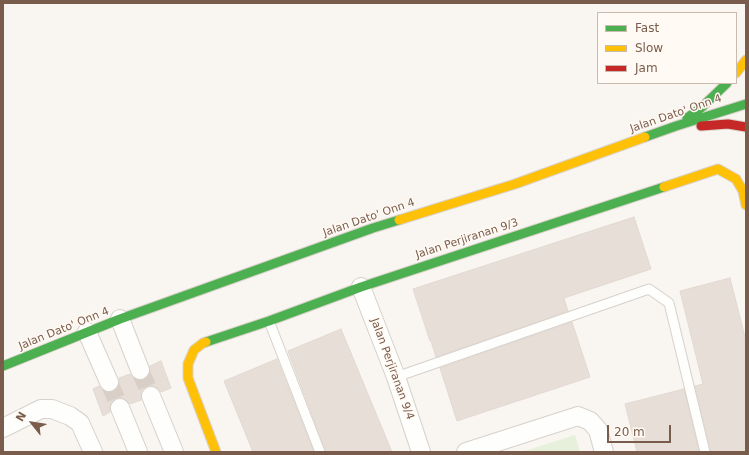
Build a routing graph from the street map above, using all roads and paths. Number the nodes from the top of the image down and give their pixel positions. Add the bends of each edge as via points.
1 (746, 60) edge
2 (737, 72) edge
3 (726, 84) edge
4 (746, 104) edge
5 (676, 126) junction
6 (746, 127) edge
7 (746, 205) edge
8 (361, 287) junction
9 (120, 319) junction
10 (269, 321) junction
11 (87, 332) junction
12 (3, 366) edge
13 (140, 370) tunnel mouth
14 (396, 377) junction
15 (109, 382) tunnel mouth
16 (151, 396) tunnel mouth
17 (120, 408) tunnel mouth
18 (3, 428) edge
19 (93, 452) edge
20 (138, 452) edge
21 (174, 452) edge
22 (216, 452) edge
23 (320, 452) edge
24 (421, 452) edge
25 (466, 452) edge
26 (604, 452) edge
27 (705, 452) edge

1 - 2 main road
3 - 5 main road via 701,108
4 - 5 main road, Jalan Dato' Onn 4
5 - 6 main road via 728,124
5 - 9 main road, Jalan Dato' Onn 4 via 515,184 373,228
7 - 8 main road, Jalan Perjiranan 9/3 via 743,191 736,179 718,169
8 - 10 main road, Jalan Perjiranan 9/3
8 - 14 street, Jalan Perjiranan 9/4
9 - 11 main road, Jalan Dato' Onn 4
9 - 13 street
10 - 22 main road, Jalan Perjiranan 9/3 via 203,343 194,350 188,364 188,378
10 - 23 lane
11 - 12 main road, Jalan Dato' Onn 4
11 - 15 street
14 - 24 street, Jalan Perjiranan 9/4
14 - 27 lane via 648,289 669,304
16 - 21 street
17 - 20 street
18 - 19 street via 41,409 52,409 80,423
25 - 26 street via 578,416 590,421 598,430

